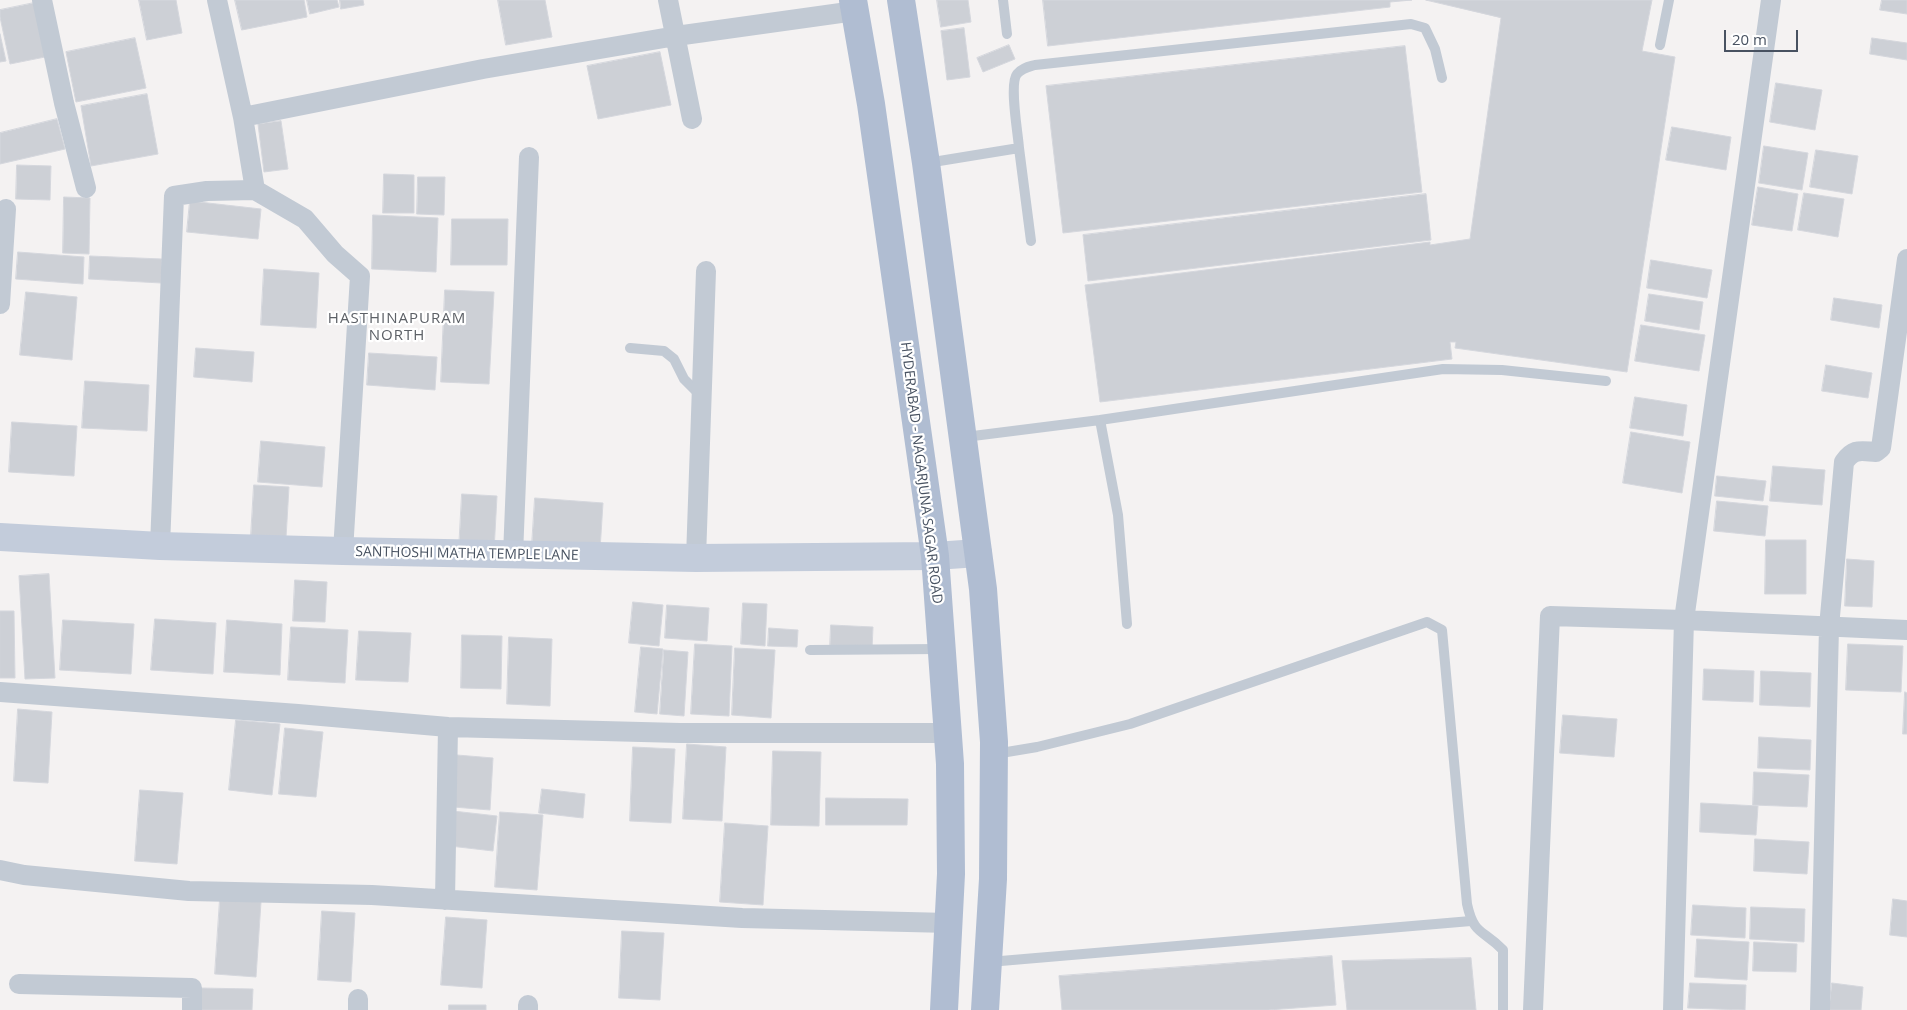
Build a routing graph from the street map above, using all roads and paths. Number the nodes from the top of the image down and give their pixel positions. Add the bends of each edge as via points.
1 (42, 0) edge
2 (217, 0) edge
3 (668, 0) edge
4 (901, 0) edge
5 (1003, 0) edge
6 (1669, 0) edge
7 (1772, 0) edge
8 (854, 5) edge
9 (1007, 34) dead end
10 (676, 36) junction
11 (1660, 45) dead end
12 (1442, 78) dead end
13 (243, 117) junction
14 (692, 119) dead end
15 (1019, 148) junction
16 (529, 157) dead end
17 (926, 163) junction
18 (86, 188) dead end
19 (255, 190) junction
20 (6, 209) dead end
21 (1031, 241) dead end
22 (1907, 259) edge
23 (706, 271) dead end
24 (0, 304) edge
25 (630, 348) dead end
26 (1606, 381) dead end
27 (702, 396) junction
28 (1100, 420) junction
29 (964, 438) junction
30 (0, 537) edge
31 (160, 546) junction
32 (343, 551) junction
33 (978, 553) junction
34 (512, 554) junction
35 (934, 556) junction
36 (696, 558) junction
37 (1684, 620) junction
38 (1127, 624) dead end
39 (1829, 627) junction
40 (1907, 630) edge
41 (941, 649) junction
42 (810, 650) dead end
43 (0, 692) edge
44 (448, 727) junction
45 (948, 734) junction
46 (994, 754) junction
47 (0, 870) edge
48 (445, 900) junction
49 (1471, 921) junction
50 (949, 923) junction
51 (989, 962) junction
52 (19, 984) dead end
53 (192, 1010) edge
54 (944, 1010) edge
55 (985, 1010) edge
56 (1503, 1010) edge
57 (1532, 1010) edge
58 (1673, 1010) edge
59 (1820, 1010) edge

1 - 18 street
2 - 13 street
3 - 10 street
4 - 17 main road
5 - 9 lane
6 - 11 lane
7 - 37 street
8 - 10 street
8 - 35 main road, HYDERABAD - NAGARJUNA SAGAR ROAD via 871,104
10 - 13 street via 484,69
10 - 14 street
12 - 15 lane via 1435,49 1425,28 1412,24 1034,65 1022,69 1014,86
13 - 19 street
15 - 17 lane
15 - 21 lane
16 - 34 street
17 - 29 main road
19 - 31 street via 207,191 174,196
19 - 32 street via 305,219 335,254 360,276
20 - 24 street
22 - 39 street via 1881,448 1876,452 1857,451 1844,462
23 - 27 street
25 - 27 lane via 664,351 674,359 684,379
26 - 28 lane via 1502,370 1443,369
27 - 36 street
28 - 29 lane
28 - 38 lane via 1118,515
29 - 33 main road
30 - 31 street, SANTHOSHI MATHA TEMPLE LANE
31 - 32 street, SANTHOSHI MATHA TEMPLE LANE
32 - 34 street, SANTHOSHI MATHA TEMPLE LANE
33 - 35 street, SANTHOSHI MATHA TEMPLE LANE
33 - 46 main road
34 - 36 street, SANTHOSHI MATHA TEMPLE LANE
35 - 36 street, SANTHOSHI MATHA TEMPLE LANE
35 - 41 main road, HYDERABAD - NAGARJUNA SAGAR ROAD
37 - 39 street
37 - 57 street via 1550,616
37 - 58 street
39 - 40 street
39 - 59 street
41 - 42 lane
41 - 45 main road, HYDERABAD - NAGARJUNA SAGAR ROAD
43 - 44 street
44 - 45 street via 680,733
44 - 48 street
45 - 50 main road, HYDERABAD - NAGARJUNA SAGAR ROAD
46 - 49 lane via 1130,724 1428,622 1442,630
46 - 51 main road
47 - 48 street via 189,891
48 - 50 street via 694,916
49 - 51 lane
49 - 56 lane via 1479,932 1503,950
50 - 54 main road, HYDERABAD - NAGARJUNA SAGAR ROAD
51 - 55 main road
52 - 53 street via 192,988

